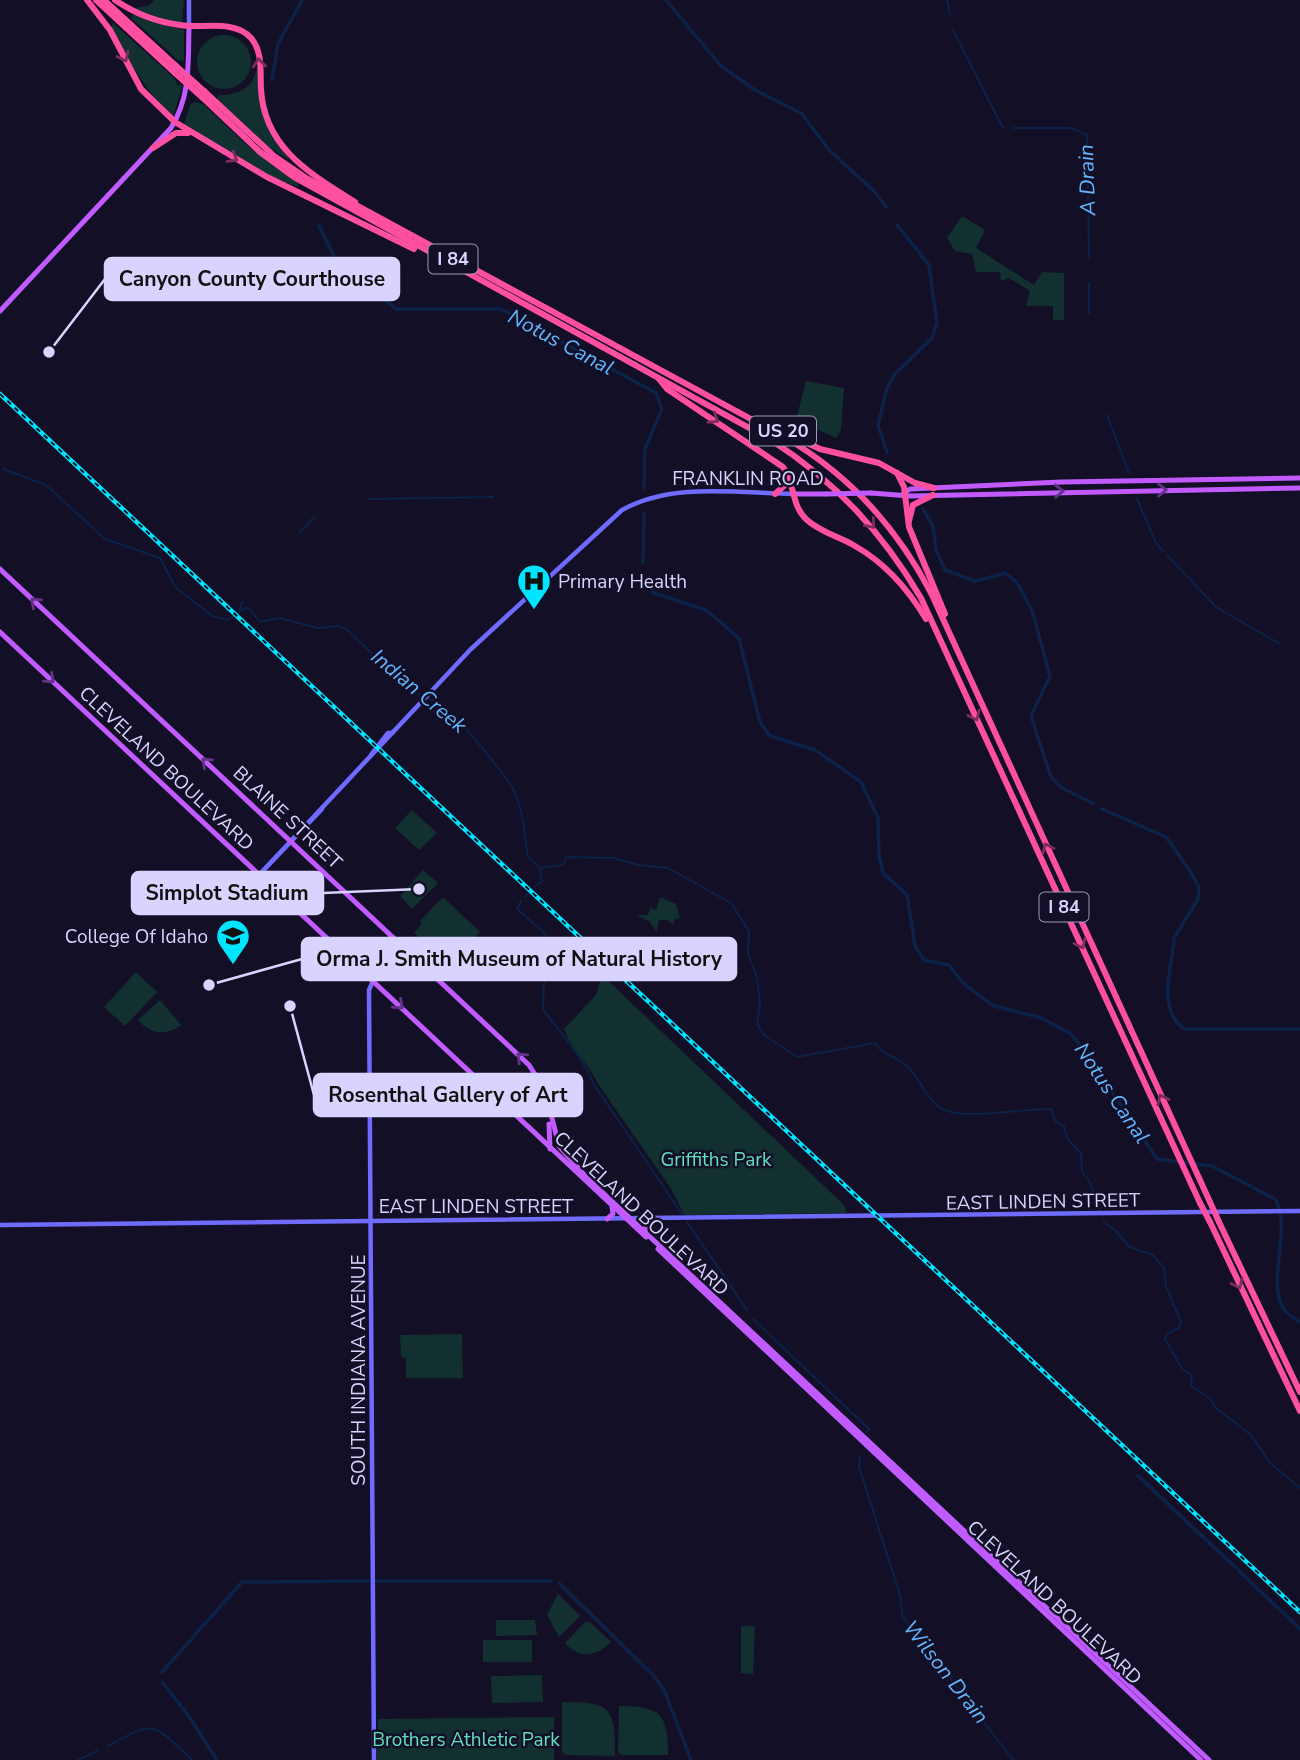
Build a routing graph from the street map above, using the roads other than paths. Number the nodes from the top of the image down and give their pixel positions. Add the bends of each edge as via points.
1 (87, 0) edge
2 (96, 0) edge
3 (104, 0) edge
4 (115, 0) edge
5 (189, 0) edge
6 (189, 26) junction
7 (176, 69) junction
8 (203, 95) junction
9 (175, 122) junction
10 (194, 135) junction
11 (153, 148) junction
12 (383, 221) junction
13 (498, 290) junction
14 (0, 312) edge
15 (656, 375) junction
16 (720, 402) junction
17 (771, 459) junction
18 (896, 472) junction
19 (1300, 478) edge
20 (1251, 479) junction
21 (1035, 483) junction
22 (1300, 488) edge
23 (1193, 489) junction
24 (933, 492) junction
25 (904, 493) junction
26 (991, 493) junction
27 (775, 494) junction
28 (793, 494) junction
29 (909, 527) junction
30 (0, 569) edge
31 (0, 632) edge
32 (955, 650) junction
33 (947, 654) junction
34 (290, 841) junction
35 (259, 876) junction
36 (404, 947) junction
37 (373, 981) junction
38 (550, 1116) junction
39 (549, 1134) junction
40 (540, 1139) junction
41 (550, 1149) junction
42 (579, 1168) joint
43 (612, 1206) junction
44 (1300, 1211) edge
45 (629, 1218) junction
46 (655, 1218) junction
47 (607, 1219) junction
48 (372, 1221) junction
49 (0, 1225) edge
50 (645, 1232) junction
51 (1300, 1392) edge
52 (1300, 1411) edge
53 (374, 1760) edge
54 (1201, 1760) edge
55 (1209, 1760) edge

1 -> 9 highway via 110,30 141,89
2 - 7 highway, I 84
3 - 7 highway, I 84
4 - 6 highway via 154,19
5 - 6 main road
6 - 9 main road via 188,85
12 -> 6 highway via 313,175 280,146 263,112 260,57 252,39 230,27
7 - 8 highway, I 84, bridge
8 - 12 highway, I 84 via 290,168
8 - 13 highway, I 84 via 260,152 294,177
9 - 10 highway
9 - 11 main road
10 - 11 highway via 178,132
10 -> 13 highway via 267,177
11 - 14 main road
12 - 16 highway, I 84
13 - 15 highway, I 84
15 -> 17 highway, US 20 via 667,388
15 -> 33 highway, I 84 via 771,440 851,502 883,538 906,574
16 - 18 highway, US 20 via 820,449 879,463
16 - 32 highway, I 84 via 807,451 871,505 916,564
17 - 27 highway via 787,477
17 - 28 highway, US 20 via 788,472
18 - 24 highway, US 20
18 - 25 highway
19 - 20 main road, US 20
20 - 21 main road, FRANKLIN ROAD / US 20
20 - 23 main road via 1247,485
21 - 24 main road, FRANKLIN ROAD / US 20
21 - 26 main road via 992,488
22 - 23 main road, US 20
26 -> 23 main road, FRANKLIN ROAD / US 20
24 - 25 main road, FRANKLIN ROAD / US 20 via 910,489
24 - 26 main road, FRANKLIN ROAD / US 20
24 - 29 highway via 913,505
25 - 28 main road, FRANKLIN ROAD / US 20, bridge
25 - 29 highway
27 - 28 main road, FRANKLIN ROAD
27 - 34 main road, FRANKLIN ROAD via 663,494 632,505 602,527 470,650
28 - 33 highway via 808,521 869,554 900,581
29 - 32 highway via 939,594
34 -> 30 main road, BLAINE STREET
31 -> 35 main road, CLEVELAND BOULEVARD
51 -> 32 highway, I 84, bridge
33 -> 52 highway, I 84, bridge
34 - 35 main road, FRANKLIN ROAD
34 - 36 main road, BLAINE STREET
35 - 37 main road, CLEVELAND BOULEVARD
36 - 37 main road
38 -> 36 main road, BLAINE STREET via 536,1073
37 -> 40 main road, CLEVELAND BOULEVARD
37 - 48 main road, SOUTH INDIANA AVENUE via 369,990
38 - 39 main road
38 - 42 main road, BLAINE STREET via 559,1146
39 - 40 main road
39 - 41 main road
40 - 41 main road, CLEVELAND BOULEVARD
41 - 43 main road, CLEVELAND BOULEVARD
42 - 45 main road, CLEVELAND BOULEVARD
43 - 45 main road, CLEVELAND BOULEVARD
43 - 47 main road
44 - 46 main road, EAST LINDEN STREET
45 - 46 main road, EAST LINDEN STREET
45 - 47 main road, EAST LINDEN STREET
45 - 50 main road, CLEVELAND BOULEVARD
45 - 54 main road, CLEVELAND BOULEVARD
46 - 50 main road via 646,1224
47 - 48 main road, EAST LINDEN STREET
48 - 49 main road, EAST LINDEN STREET
48 - 53 main road, SOUTH INDIANA AVENUE
50 - 55 main road, CLEVELAND BOULEVARD

